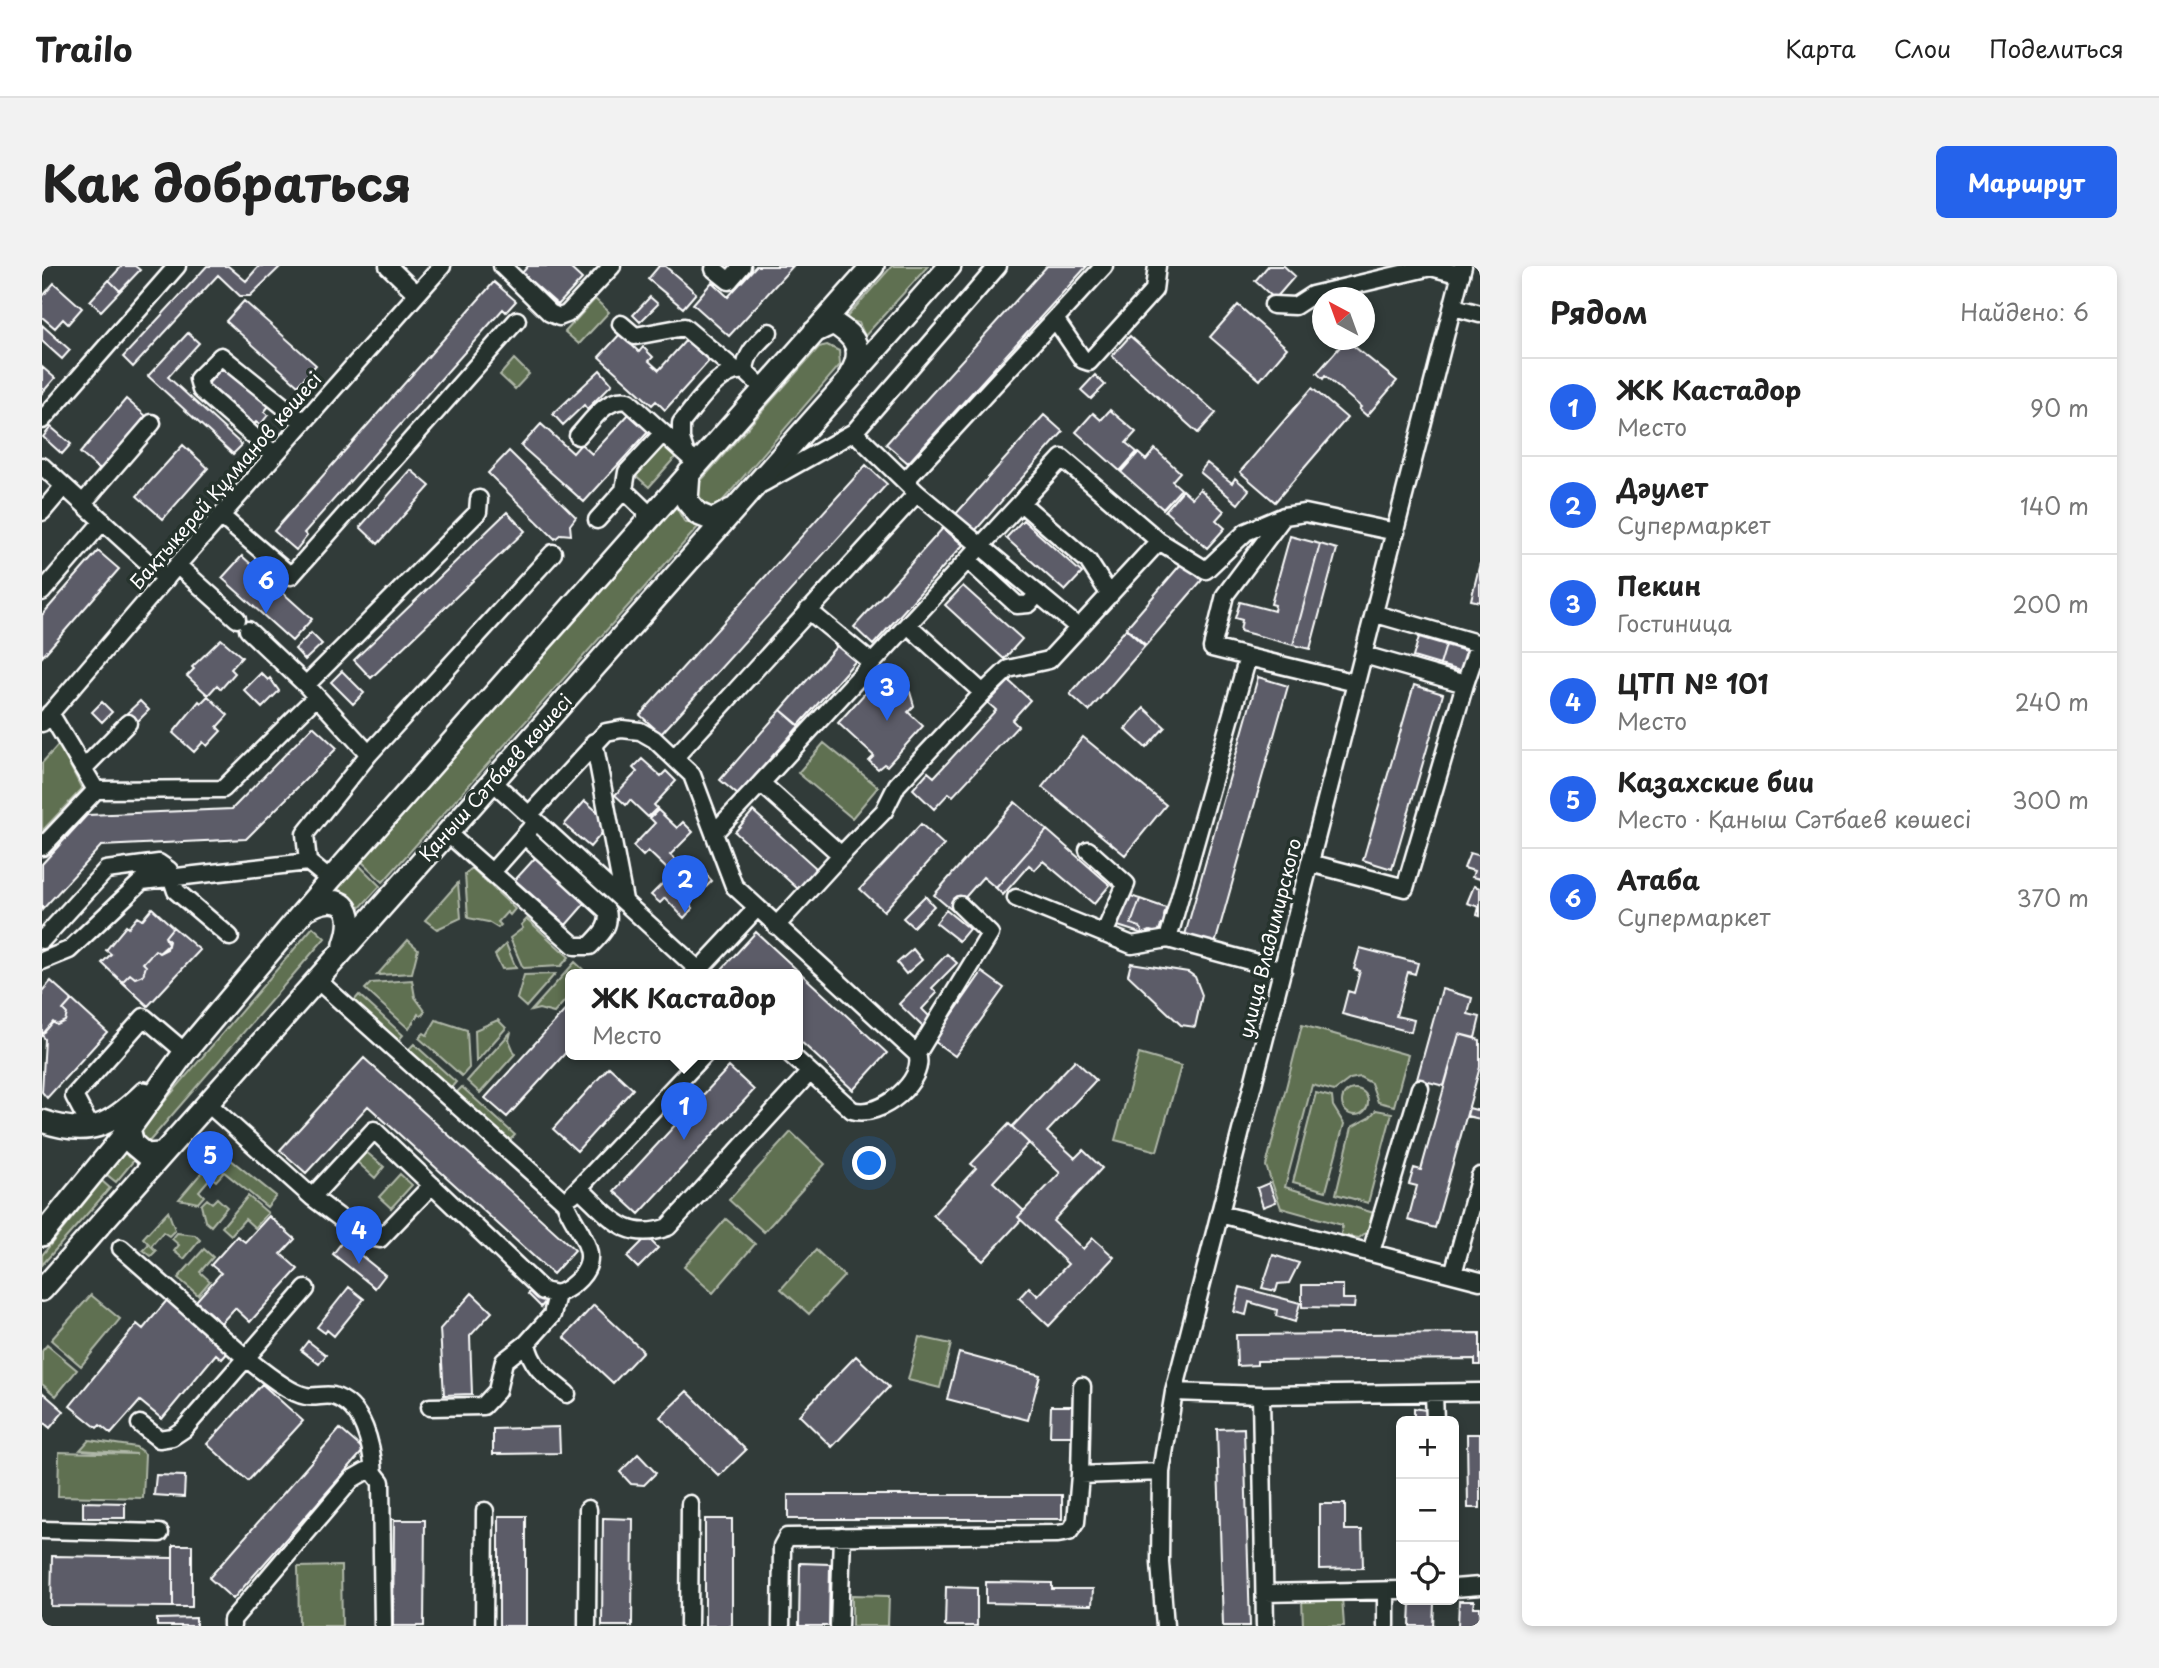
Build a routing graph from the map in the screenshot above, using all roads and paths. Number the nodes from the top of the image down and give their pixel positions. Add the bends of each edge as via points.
1 (177, 266) edge
2 (387, 266) edge
3 (442, 266) edge
4 (502, 266) edge
5 (612, 266) edge
6 (742, 266) edge
7 (873, 266) edge
8 (950, 266) edge
9 (998, 266) edge
10 (1104, 266) edge
11 (1157, 266) edge
12 (714, 269) dead end
13 (1462, 270) edge
14 (417, 294) junction
15 (1273, 305) dead end
16 (1454, 307) junction
17 (1480, 314) edge
18 (1055, 319) junction
19 (517, 320) dead end
20 (621, 324) dead end
21 (769, 332) dead end
22 (812, 334) junction
23 (739, 370) junction
24 (845, 383) junction
25 (764, 389) junction
26 (42, 420) edge
27 (303, 422) junction
28 (152, 424) dead end
29 (853, 432) junction
30 (663, 433) junction
31 (578, 436) dead end
32 (275, 454) junction
33 (691, 464) junction
34 (42, 466) edge
35 (64, 486) junction
36 (912, 486) junction
37 (752, 489) junction
38 (625, 491) junction
39 (479, 499) dead end
40 (83, 503) junction
41 (1021, 503) junction
42 (735, 508) junction
43 (42, 512) edge
44 (220, 516) junction
45 (651, 516) junction
46 (1284, 516) junction
47 (597, 520) dead end
48 (103, 521) junction
49 (1396, 532) junction
50 (1159, 541) junction
51 (981, 547) junction
52 (553, 553) dead end
53 (968, 561) junction
54 (177, 565) junction
55 (166, 579) junction
56 (42, 592) edge
57 (1038, 594) junction
58 (1110, 594) junction
59 (808, 610) junction
60 (1376, 614) junction
61 (908, 625) junction
62 (1079, 628) junction
63 (1479, 644) edge
64 (1364, 655) junction
65 (1248, 657) junction
66 (872, 663) junction
67 (1356, 684) junction
68 (1465, 684) junction
69 (311, 691) junction
70 (983, 693) junction
71 (46, 718) edge
72 (128, 723) dead end
73 (594, 742) junction
74 (369, 754) junction
75 (674, 757) junction
76 (85, 767) junction
77 (492, 781) junction
78 (761, 783) junction
79 (96, 790) junction
80 (533, 818) junction
81 (446, 832) junction
82 (714, 833) junction
83 (525, 836) junction
84 (42, 847) edge
85 (1088, 850) dead end
86 (841, 855) junction
87 (308, 862) junction
88 (1310, 863) junction
89 (492, 872) junction
90 (172, 878) junction
91 (330, 880) junction
92 (1016, 898) dead end
93 (624, 900) junction
94 (960, 905) dead end
95 (756, 909) junction
96 (304, 910) junction
97 (775, 926) junction
98 (1104, 934) junction
99 (230, 937) dead end
100 (1168, 939) junction
101 (42, 940) edge
102 (344, 946) junction
103 (42, 961) edge
104 (698, 969) edge
105 (704, 969) edge
106 (1283, 970) junction
107 (316, 979) junction
108 (185, 1052) junction
109 (917, 1054) junction
110 (699, 1060) edge
111 (797, 1060) edge
112 (810, 1072) junction
113 (1420, 1088) dead end
114 (206, 1101) junction
115 (42, 1121) edge
116 (92, 1128) junction
117 (129, 1129) junction
118 (160, 1154) junction
119 (1480, 1176) edge
120 (432, 1185) junction
121 (579, 1188) junction
122 (313, 1197) junction
123 (565, 1202) junction
124 (1220, 1214) junction
125 (42, 1235) edge
126 (121, 1248) dead end
127 (1371, 1252) junction
128 (1452, 1273) junction
129 (1480, 1281) edge
130 (306, 1289) dead end
131 (42, 1290) edge
132 (557, 1294) junction
133 (527, 1343) junction
134 (246, 1358) junction
135 (1082, 1386) dead end
136 (1174, 1392) junction
137 (1480, 1392) edge
138 (1434, 1393) junction
139 (567, 1394) dead end
140 (1261, 1395) junction
141 (430, 1407) dead end
142 (1435, 1416) edge
143 (140, 1424) dead end
144 (1161, 1472) junction
145 (374, 1473) junction
146 (1080, 1475) junction
147 (690, 1504) dead end
148 (588, 1509) dead end
149 (485, 1511) dead end
150 (42, 1530) edge
151 (160, 1533) dead end
152 (842, 1536) junction
153 (1480, 1586) edge
154 (1459, 1587) edge
155 (1393, 1590) edge
156 (1265, 1592) junction
157 (232, 1626) edge
158 (383, 1626) edge
159 (484, 1626) edge
160 (587, 1626) edge
161 (689, 1626) edge
162 (780, 1626) edge
163 (839, 1626) edge
164 (1165, 1626) edge
165 (1265, 1626) edge
166 (1386, 1626) edge

1 - 26 street
2 - 14 street
3 - 14 street, Бақтыкерей Құлманов көшесі
4 - 5 street via 559,317
6 - 12 street via 729,281
7 - 22 main road
8 - 24 main road, Қаныш Сәтбаев көшесі
9 - 29 street
10 - 18 street
11 - 18 street via 1154,290 1089,362
13 - 15 street via 1431,267 1312,295 1295,306
13 - 16 street, улица Владимирского
14 - 27 street, Бақтыкерей Құлманов көшесі
16 - 17 street
16 - 49 street, улица Владимирского
18 - 36 street
19 - 44 street via 291,576
20 - 23 street via 635,336 684,327
21 - 23 street
22 - 24 main road via 833,323 849,332 858,362
22 - 25 main road
23 - 25 street
23 - 33 street via 724,375 681,423 681,439
24 - 37 main road, Қаныш Сәтбаев көшесі
25 - 33 main road
27 - 32 street, Бақтыкерей Құлманов көшесі
27 - 32 street via 222,356 198,379 201,390
28 - 40 street
29 - 36 street
29 - 37 street
30 - 31 street via 628,401 617,399
30 - 33 street
30 - 38 street via 627,472
32 - 44 street, Бақтыкерей Құлманов көшесі
33 - 42 main road via 687,500 698,513 713,520
33 - 45 main road
34 - 35 street
35 - 40 street
35 - 43 street
36 - 51 street
36 - 59 street
37 - 42 main road, Қаныш Сәтбаев көшесі
38 - 45 street
38 - 47 street
39 - 69 street via 478,512
40 - 48 street
41 - 50 street via 1062,458
41 - 51 street
41 - 58 street via 1088,561
42 - 77 main road, Қаныш Сәтбаев көшесі
44 - 54 street, Бақтыкерей Құлманов көшесі
45 - 91 main road
46 - 49 street via 1304,513
46 - 50 street via 1246,532 1206,570
46 - 65 street via 1225,595 1212,648
48 - 55 street
48 - 56 street
49 - 60 street, улица Владимирского
50 - 58 street
51 - 53 street
51 - 57 street
52 - 74 street
53 - 57 street via 1017,604 1029,604
53 - 61 street
54 - 55 street, Бақтыкерей Құлманов көшесі
54 - 69 street
55 - 71 street, Бақтыкерей Құлманов көшесі
57 - 62 street
58 - 62 street
59 - 66 street
59 - 75 street
60 - 63 street
60 - 64 street, улица Владимирского
61 - 66 street
61 - 70 street
62 - 70 street via 1049,660 1008,669
63 - 68 street
64 - 67 street, улица Владимирского
64 - 68 street
65 - 67 street
65 - 100 street
66 - 78 street
67 - 88 street, улица Владимирского
68 - 88 street via 1405,888
69 - 74 street
69 - 79 street via 223,789
70 - 86 street via 897,785 884,811
71 - 76 street
72 - 76 street
73 - 75 street via 606,732 640,731
73 - 80 street
73 - 93 street
74 - 87 street via 305,834
75 - 82 street via 692,775
76 - 79 street
77 - 80 street
77 - 81 main road, Қаныш Сәтбаев көшесі
78 - 82 street
78 - 86 street
79 - 84 street
80 - 83 street
80 - 93 street
81 - 89 street
81 - 102 main road, Қаныш Сәтбаев көшесі
82 - 95 street via 734,886
83 - 89 street
83 - 89 street via 607,911 606,928 590,946 575,946
85 - 98 street via 1126,884
86 - 97 street
87 - 90 street
87 - 91 street
88 - 106 street, улица Владимирского
90 - 99 street via 176,891
90 - 101 street via 166,864 159,863 106,870
90 - 103 street via 142,881 69,950
91 - 96 main road
92 - 98 street
93 - 104 street
94 - 109 street via 990,933
95 - 97 street
95 - 105 street
96 - 102 main road via 322,900 333,899 344,906 351,927
96 - 108 main road
97 - 109 street
98 - 100 street via 1132,946
100 - 106 street
102 - 107 main road, Қаныш Сәтбаев көшесі
106 - 124 street, улица Владимирского
107 - 114 main road, Қаныш Сәтбаев көшесі
107 - 123 street
108 - 116 main road via 130,1107
108 - 116 street via 144,1017 74,1097
108 - 117 main road
109 - 112 street via 921,1063 918,1073 889,1103 864,1114 852,1110
110 - 121 street
111 - 112 street
112 - 121 street via 668,1227 635,1233
113 - 127 street
114 - 118 main road, Қаныш Сәтбаев көшесі
114 - 122 street
115 - 116 main road via 69,1130
117 - 118 main road via 133,1144 146,1155
117 - 125 main road
118 - 131 main road, Қаныш Сәтбаев көшесі
119 - 128 street
120 - 122 street via 380,1239 364,1236
120 - 122 street via 374,1130
120 - 132 street via 543,1291
121 - 123 street
123 - 132 street via 588,1243 591,1259 569,1289
124 - 127 street
124 - 136 street, улица Владимирского
126 - 134 street
127 - 128 street
128 - 129 street
130 - 134 street
132 - 133 street via 552,1315
133 - 139 street via 536,1367
133 - 141 street via 505,1361 497,1391 484,1406
134 - 143 street via 172,1437 159,1439
134 - 145 street via 305,1396 331,1395 347,1402 362,1422 373,1450
135 - 146 street
136 - 140 street
136 - 144 street, улица Владимирского
137 - 138 street
138 - 140 street
138 - 142 street
140 - 156 street
144 - 146 street
144 - 164 street, улица Владимирского
145 - 157 street via 358,1473 352,1479 232,1620
145 - 158 street via 382,1489
146 - 152 street via 1076,1522 1069,1532
147 - 161 street
148 - 160 street
149 - 159 street
150 - 151 street
152 - 162 street via 787,1537 782,1545
152 - 163 street
153 - 154 street
155 - 156 street
155 - 166 street
156 - 165 street

